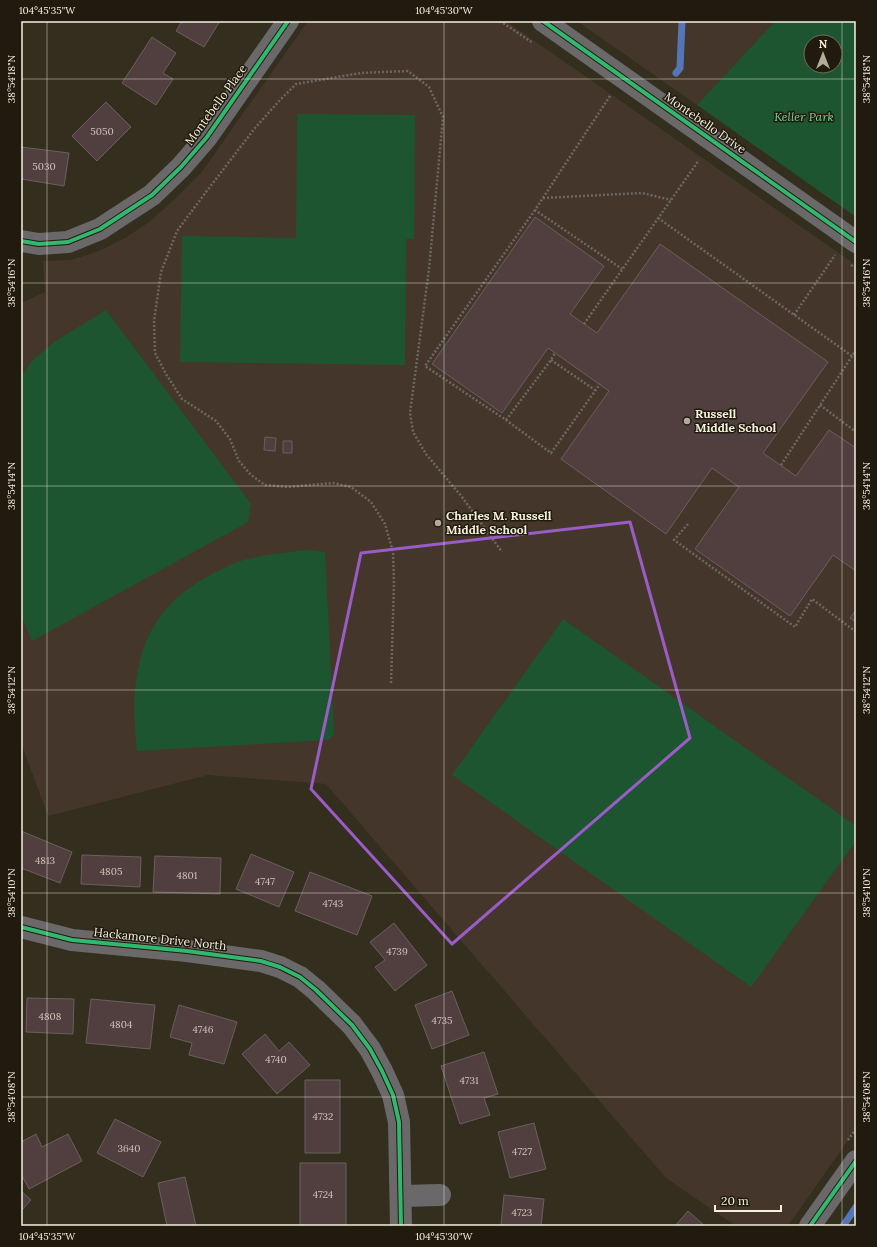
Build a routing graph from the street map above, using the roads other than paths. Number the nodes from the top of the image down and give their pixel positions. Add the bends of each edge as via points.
1 (288, 21) edge
2 (543, 21) edge
3 (21, 241) edge
4 (856, 242) edge
5 (21, 927) edge
6 (856, 1161) edge
7 (440, 1195) dead end
8 (401, 1196) junction
9 (401, 1226) edge
10 (810, 1226) edge

1 - 3 street, Montebello Place via 207,137 152,195 100,230 68,242 39,244
2 - 4 street, Montebello Drive
5 - 8 street, Hackamore Drive North via 72,940 187,951 261,962 280,967 300,977 352,1025 370,1049 385,1077 393,1095 399,1122
6 - 10 street
7 - 8 street
8 - 9 street, Hackamore Drive North

